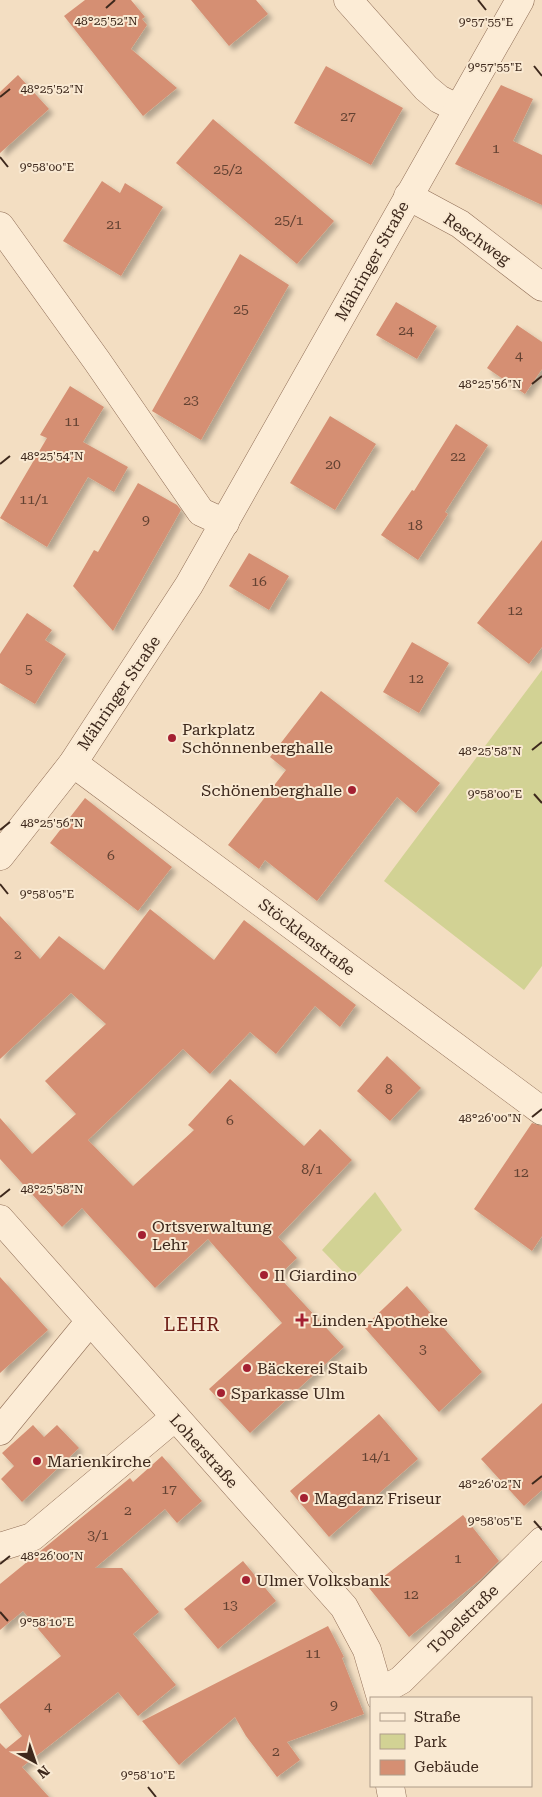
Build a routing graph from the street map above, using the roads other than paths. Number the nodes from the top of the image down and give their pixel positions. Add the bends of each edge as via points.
1 (348, 0) edge
2 (520, 0) edge
3 (457, 108) junction
4 (408, 196) junction
5 (0, 226) edge
6 (542, 287) edge
7 (225, 523) junction
8 (73, 763) junction
9 (0, 856) edge
10 (542, 1111) edge
11 (0, 1219) edge
12 (90, 1321) junction
13 (174, 1418) junction
14 (0, 1431) edge
15 (542, 1541) edge
16 (0, 1547) edge
17 (380, 1695) edge

1 - 3 street via 426,88
2 - 3 street, Mähringer Straße
3 - 4 street, Mähringer Straße
4 - 6 street, Reschweg via 460,224
4 - 7 street, Mähringer Straße
5 - 7 street via 201,512
7 - 8 street, Mähringer Straße via 150,648
8 - 9 street, Mähringer Straße
8 - 10 street, Stöcklenstraße
11 - 12 street, Loherstraße
12 - 13 street, Loherstraße
12 - 14 street
13 - 16 street via 32,1538
13 - 17 street, Loherstraße via 344,1607 367,1650
15 - 17 street, Tobelstraße via 401,1680

